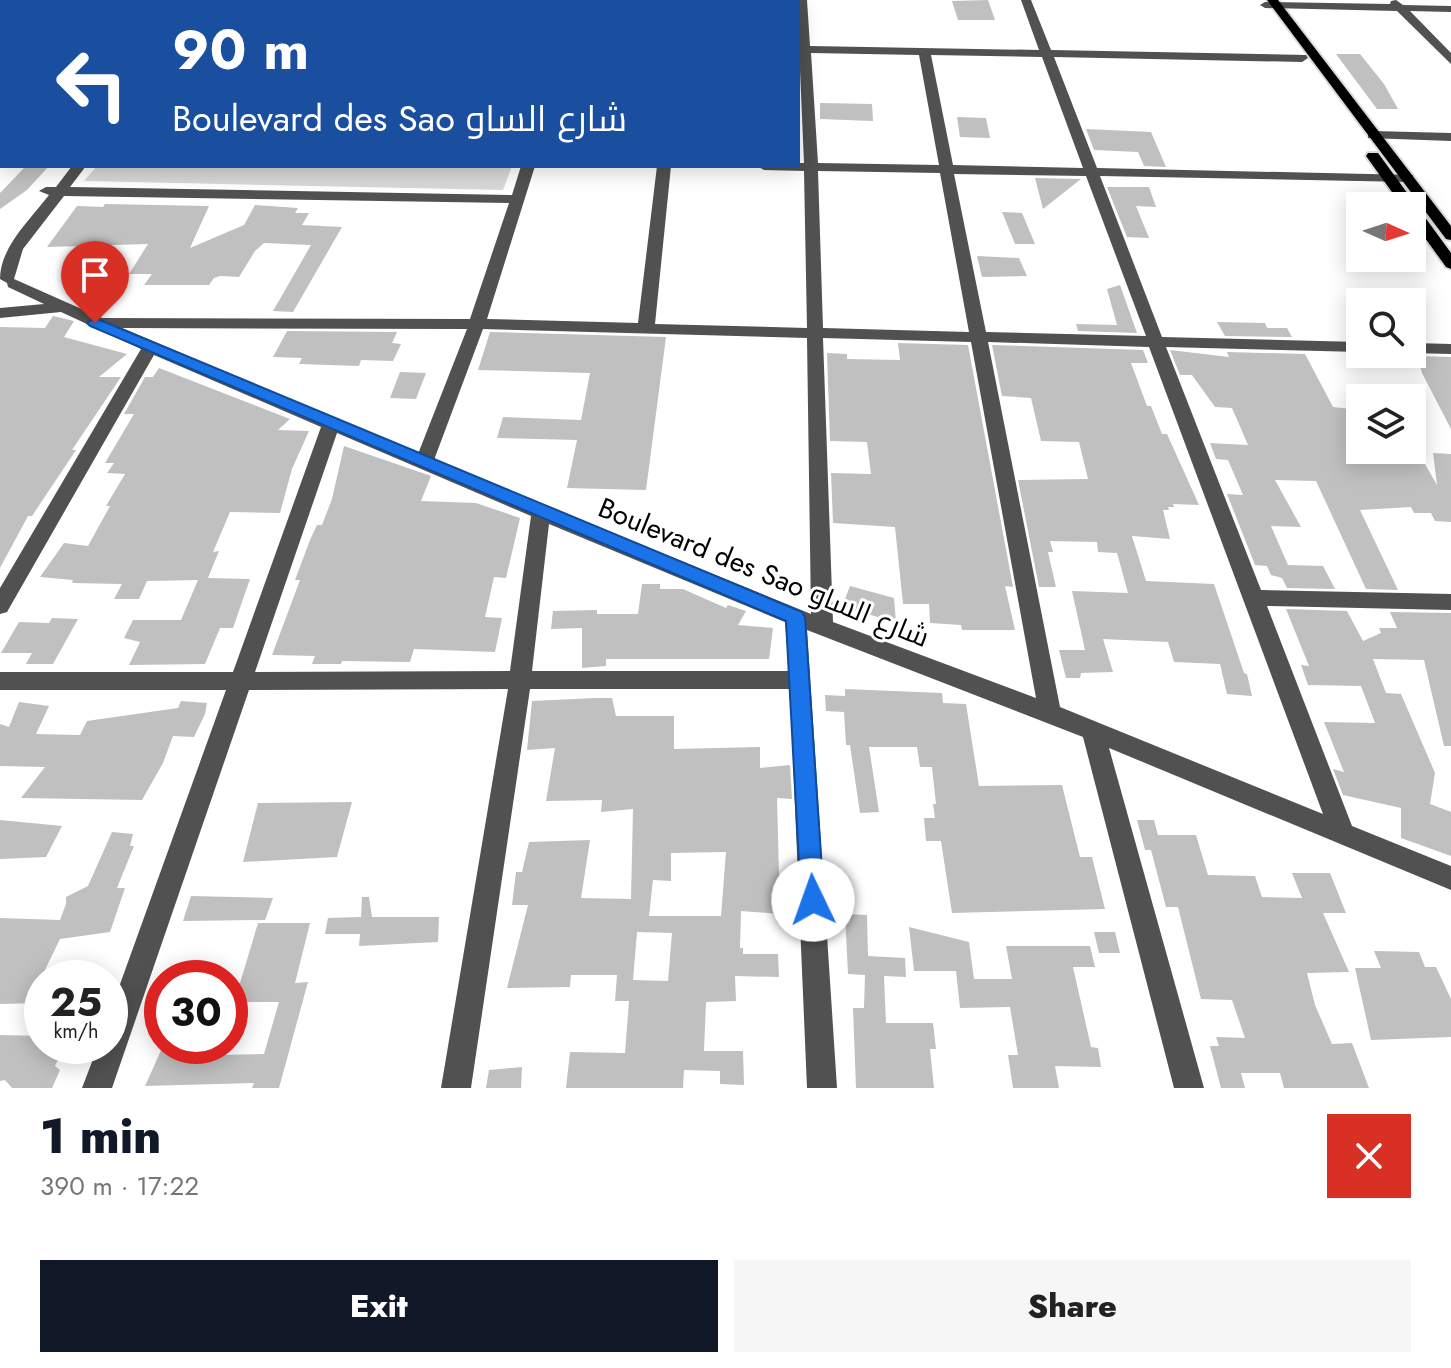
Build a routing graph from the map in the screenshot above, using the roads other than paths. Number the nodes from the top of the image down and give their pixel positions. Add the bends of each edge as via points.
1 (802, 0) edge
2 (1026, 0) edge
3 (1270, 5) edge
4 (1399, 7) edge
5 (1451, 11) edge
6 (801, 49) edge
7 (924, 51) junction
8 (1045, 53) junction
9 (1302, 58) junction
10 (1451, 60) edge
11 (1373, 135) junction
12 (1451, 137) edge
13 (800, 167) edge
14 (811, 167) junction
15 (64, 168) edge
16 (77, 168) edge
17 (527, 168) edge
18 (664, 168) edge
19 (946, 170) junction
20 (1092, 172) junction
21 (1389, 178) junction
22 (1408, 178) junction
23 (53, 190) junction
24 (1399, 192) edge
25 (517, 199) junction
26 (1426, 229) edge
27 (1451, 236) edge
28 (1, 247) edge
29 (1451, 264) edge
30 (7, 279) edge
31 (62, 307) junction
32 (0, 310) edge
33 (95, 323) junction
34 (477, 324) junction
35 (646, 329) junction
36 (814, 333) junction
37 (980, 336) junction
38 (1156, 341) junction
39 (150, 347) junction
40 (1346, 347) edge
41 (1426, 348) edge
42 (1451, 349) edge
43 (331, 425) junction
44 (424, 462) junction
45 (541, 513) junction
46 (1252, 598) junction
47 (1451, 602) edge
48 (0, 606) edge
49 (795, 617) junction
50 (822, 627) junction
51 (801, 680) junction
52 (0, 681) edge
53 (242, 681) junction
54 (520, 682) junction
55 (1050, 713) junction
56 (1093, 731) junction
57 (1343, 834) junction
58 (1450, 880) edge
59 (97, 1088) edge
60 (456, 1088) edge
61 (822, 1088) edge
62 (1189, 1088) edge

1 - 6 street
2 - 8 street
3 - 4 street
3 - 9 main road
3 - 11 main road
4 - 5 street
4 - 10 street
6 - 7 street
6 - 14 street
7 - 8 street
7 - 19 street
8 - 9 street
8 - 20 street
9 - 21 main road
11 - 12 street
11 - 22 main road
13 - 14 street
14 - 19 street
14 - 36 street
15 - 23 street
16 - 23 street
17 - 25 street
18 - 35 street
19 - 20 street
19 - 37 street
20 - 21 street
20 - 38 street
21 - 22 street
21 - 24 main road
22 - 27 main road
23 - 25 street
23 - 28 street
23 - 30 street via 16,248
25 - 34 street
26 - 29 main road
30 - 31 street, Boulevard des Sao شارع الساو
30 - 32 street via 11,299
31 - 32 street
31 - 33 street, Boulevard des Sao شارع الساو
33 - 34 street
33 - 39 street, Boulevard des Sao شارع الساو
34 - 35 street
34 - 44 street
35 - 36 street
36 - 37 street
36 - 50 street
37 - 38 street
37 - 55 street
38 - 40 street
38 - 46 street
39 - 43 street, Boulevard des Sao شارع الساو
39 - 48 street
41 - 42 street
43 - 44 street, Boulevard des Sao شارع الساو
43 - 53 street
44 - 45 street, Boulevard des Sao شارع الساو
45 - 49 street, Boulevard des Sao شارع الساو
45 - 54 street
46 - 47 street
46 - 57 street
49 - 50 street, Boulevard des Sao شارع الساو
49 - 51 street
50 - 55 street, Boulevard des Sao شارع الساو
51 - 54 street
51 - 61 street
52 - 53 street
53 - 54 street
53 - 59 street
54 - 60 street
55 - 56 street, Boulevard des Sao شارع الساو
56 - 57 street, Boulevard des Sao شارع الساو
56 - 62 street
57 - 58 street, Boulevard des Sao شارع الساو

